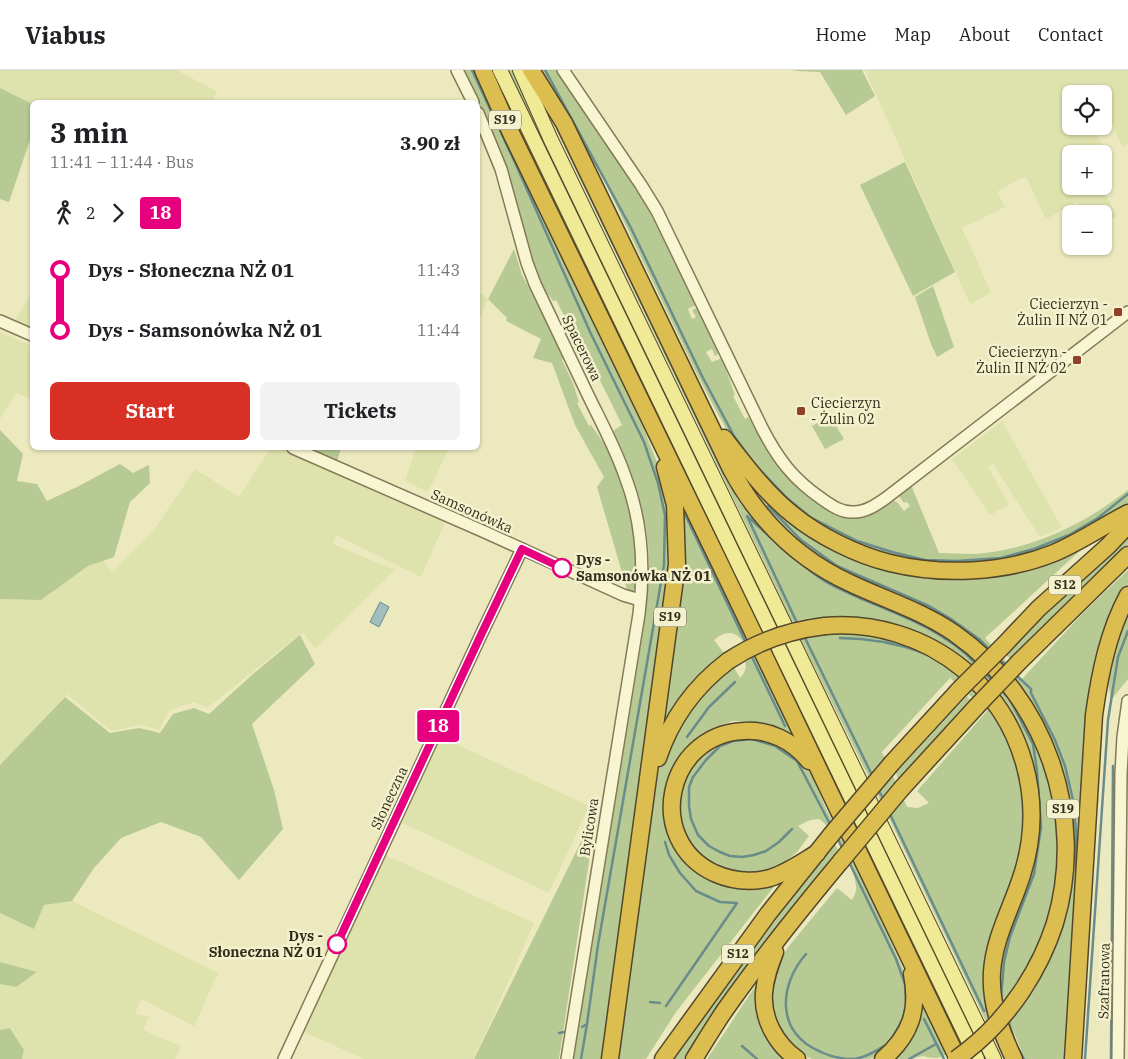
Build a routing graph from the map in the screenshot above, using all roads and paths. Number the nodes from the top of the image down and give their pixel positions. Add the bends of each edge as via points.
1 (457, 70) edge
2 (483, 70) edge
3 (500, 70) edge
4 (520, 70) edge
5 (531, 70) edge
6 (563, 70) edge
7 (472, 100) edge
8 (480, 118) edge
9 (1128, 312) edge
10 (0, 321) edge
11 (30, 334) edge
12 (704, 413) junction
13 (649, 417) junction
14 (298, 450) edge
15 (1128, 513) edge
16 (1128, 525) edge
17 (522, 549) junction
18 (1128, 555) edge
19 (1128, 595) edge
20 (640, 600) junction
21 (1128, 701) edge
22 (824, 781) junction
23 (643, 819) junction
24 (817, 852) junction
25 (782, 934) junction
26 (907, 952) junction
27 (284, 1059) edge
28 (567, 1059) edge
29 (610, 1059) edge
30 (663, 1059) edge
31 (694, 1059) edge
32 (797, 1059) edge
33 (883, 1059) edge
34 (957, 1059) edge
35 (977, 1059) edge
36 (994, 1059) edge
37 (1014, 1059) edge
38 (1073, 1059) edge
39 (1118, 1059) edge

1 - 7 street
2 - 13 highway, S19
3 - 35 main road
4 - 36 main road
5 - 12 highway, S19 via 564,123
6 - 9 street via 657,211 775,452 801,483 840,510 860,512 886,498
8 - 20 street, Spacerowa via 503,177 535,284 627,481 640,536
10 - 11 street
12 - 15 highway via 752,474 792,514 861,554 890,563 943,570 1004,566 1054,553
12 - 34 highway, S19, bridge via 742,487 761,515 781,536 832,574 944,626 983,656 1021,700 1050,757 1063,811 1066,854 1054,925 1041,959 1007,1013
13 - 22 highway
13 - 23 highway, S19 via 675,505 677,535
14 - 17 street, Samsonówka
16 - 24 highway, S12, bridge via 960,690 892,762
17 - 20 street, Samsonówka via 623,596
17 - 27 street, Słoneczna
18 - 25 highway, S12, bridge via 1018,662 902,788
19 - 38 highway via 1109,642 1094,715
20 - 28 street, Bylicowa
21 - 39 street, Szafranowa via 1120,774
22 - 24 highway via 801,752 784,739 759,731 736,731 711,739 696,750 680,772 672,797 674,826 685,848 702,866 724,877 748,881 771,878
22 - 26 highway
23 - 29 highway, S19
23 - 37 highway, bridge via 660,753 682,709 706,680 751,647 776,636 803,630 856,626 914,639 939,652 987,692 1015,737 1028,779 1032,804 1028,851 997,943 992,979 997,1019
24 - 30 highway, S12
25 - 31 highway, S12 via 724,1011
25 - 32 highway via 768,972 764,1006 778,1041
26 - 33 highway via 914,984 913,1017 908,1031
26 - 34 highway

